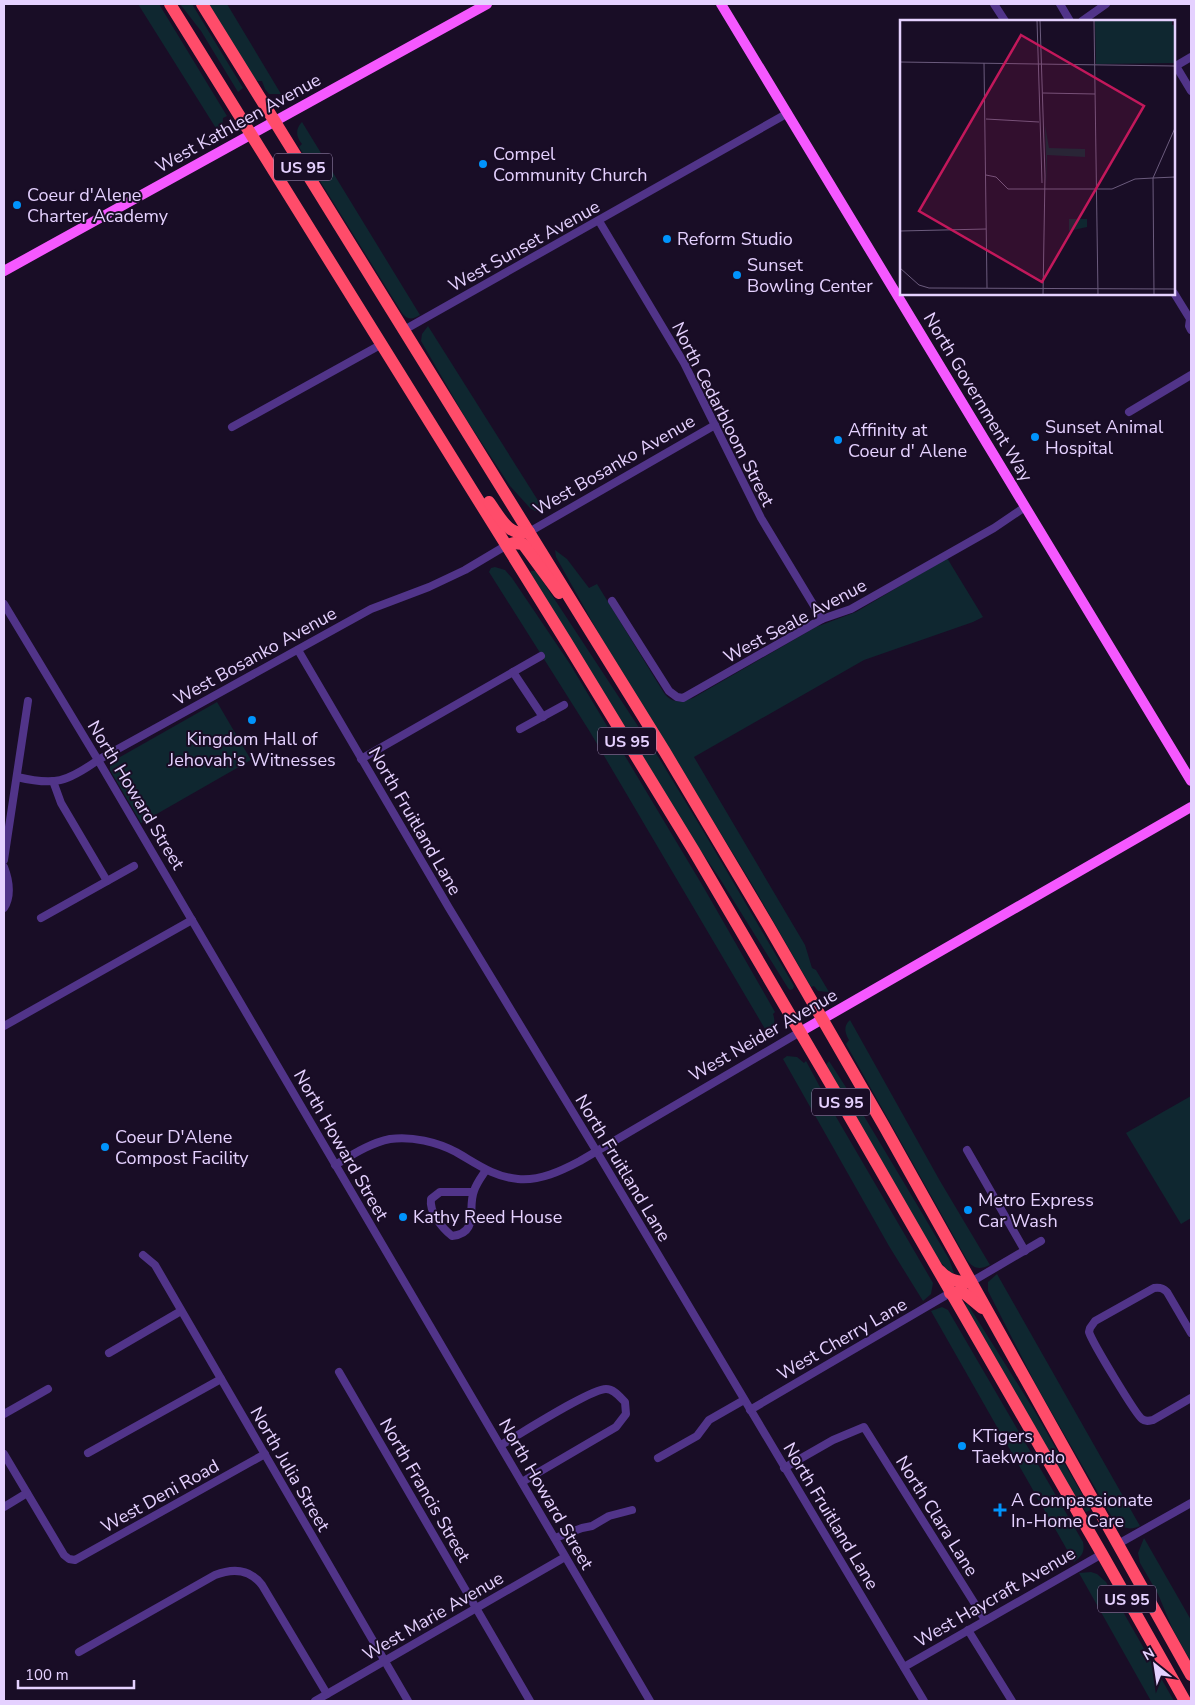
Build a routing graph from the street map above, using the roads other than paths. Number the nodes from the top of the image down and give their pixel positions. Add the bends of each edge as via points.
1 (170, 4) edge
2 (202, 4) edge
3 (487, 4) edge
4 (721, 4) edge
5 (994, 4) edge
6 (1060, 4) edge
7 (1106, 4) edge
8 (1004, 20) edge
9 (1069, 20) edge
10 (1083, 20) edge
11 (1191, 57) edge
12 (1175, 67) edge
13 (1191, 91) edge
14 (788, 114) junction
15 (275, 121) junction
16 (252, 134) junction
17 (599, 221) junction
18 (4, 271) edge
19 (1175, 295) edge
20 (404, 330) junction
21 (1191, 330) edge
22 (382, 344) junction
23 (1191, 375) edge
24 (1128, 412) dead end
25 (715, 425) junction
26 (232, 427) dead end
27 (457, 465) junction
28 (1025, 507) junction
29 (529, 532) junction
30 (506, 545) junction
31 (612, 601) dead end
32 (572, 602) junction
33 (4, 604) edge
34 (822, 619) junction
35 (298, 650) junction
36 (541, 656) dead end
37 (513, 672) junction
38 (28, 701) dead end
39 (564, 705) dead end
40 (543, 717) junction
41 (520, 729) dead end
42 (361, 759) junction
43 (98, 760) junction
44 (17, 777) junction
45 (53, 782) junction
46 (1191, 782) edge
47 (1191, 807) edge
48 (4, 860) edge
49 (134, 866) dead end
50 (4, 867) edge
51 (107, 881) junction
52 (4, 908) edge
53 (41, 918) dead end
54 (192, 920) junction
55 (822, 1019) junction
56 (4, 1026) edge
57 (800, 1032) junction
58 (967, 1150) dead end
59 (597, 1152) junction
60 (335, 1165) junction
61 (486, 1170) junction
62 (473, 1192) junction
63 (1041, 1241) dead end
64 (1025, 1251) junction
65 (143, 1254) dead end
66 (935, 1266) junction
67 (972, 1282) junction
68 (950, 1293) junction
69 (181, 1311) junction
70 (990, 1314) junction
71 (1191, 1333) edge
72 (109, 1353) dead end
73 (339, 1372) dead end
74 (221, 1379) junction
75 (48, 1389) dead end
76 (1191, 1398) edge
77 (744, 1400) junction
78 (750, 1410) junction
79 (4, 1414) edge
80 (500, 1445) junction
81 (88, 1453) dead end
82 (4, 1454) edge
83 (264, 1454) junction
84 (658, 1458) dead end
85 (784, 1468) junction
86 (522, 1482) junction
87 (27, 1493) junction
88 (1191, 1503) edge
89 (4, 1507) edge
90 (632, 1510) dead end
91 (1083, 1522) junction
92 (554, 1538) junction
93 (1118, 1544) junction
94 (1102, 1554) junction
95 (565, 1557) junction
96 (1134, 1573) junction
97 (476, 1609) junction
98 (984, 1620) junction
99 (968, 1630) junction
100 (79, 1652) dead end
101 (385, 1661) junction
102 (904, 1667) junction
103 (1191, 1675) edge
104 (327, 1694) junction
105 (315, 1701) edge
106 (408, 1701) edge
107 (530, 1701) edge
108 (650, 1701) edge
109 (924, 1701) edge
110 (1012, 1701) edge
111 (1185, 1701) edge

1 - 16 highway, US 95
2 - 15 highway, US 95
3 - 15 main road, West Kathleen Avenue
4 - 14 main road, North Government Way
5 - 8 street
6 - 9 street
7 - 10 street
11 - 12 street
12 - 13 street
14 - 17 street, West Sunset Avenue
14 - 28 main road, North Government Way
15 - 16 main road, West Kathleen Avenue
15 - 20 highway, US 95
16 - 18 main road, West Kathleen Avenue
16 - 22 highway, US 95
17 - 20 street, West Sunset Avenue
17 - 25 street, North Cedarbloom Street via 684,363
19 - 21 street via 1190,319
20 - 29 highway, US 95
22 - 26 street
22 - 27 highway, US 95
23 - 24 street
25 - 29 street, West Bosanko Avenue
25 - 34 street, North Cedarbloom Street via 760,518
27 - 29 highway via 512,532
27 - 30 highway, US 95
28 - 34 street, West Seale Avenue via 853,608
28 - 46 main road, North Government Way
29 - 32 highway, US 95
30 - 32 highway via 523,544 554,587
30 - 35 street, West Bosanko Avenue via 465,570 371,609
30 - 57 highway, US 95
31 - 34 street, West Seale Avenue via 669,691 683,698
32 - 55 highway, US 95 via 665,752
33 - 43 street, North Howard Street
35 - 42 street, North Fruitland Lane
35 - 43 street, West Bosanko Avenue
36 - 37 street
37 - 40 street
37 - 42 street
38 - 44 street
39 - 40 street
40 - 41 street
42 - 59 street, North Fruitland Lane
43 - 45 street, West Bosanko Avenue via 79,774
43 - 54 street, North Howard Street
44 - 45 street, West Bosanko Avenue
44 - 48 street
45 - 51 street via 61,803
47 - 55 main road, West Neider Avenue
49 - 51 street
50 - 52 street via 9,892
51 - 53 street
54 - 56 street
54 - 60 street, North Howard Street
55 - 57 main road, West Neider Avenue
55 - 67 highway, US 95
57 - 59 street, West Neider Avenue
57 - 66 highway, US 95
58 - 64 street
59 - 61 street, West Neider Avenue via 563,1170 537,1178 520,1179
59 - 77 street, North Fruitland Lane
60 - 61 street, West Neider Avenue via 371,1145 390,1139 413,1139 454,1151
60 - 80 street, North Howard Street
61 - 62 street
62 - 62 street via 469,1227 465,1232 452,1236 432,1210 431,1199 440,1192
63 - 64 street
64 - 67 street
65 - 69 street, North Julia Street via 155,1265
66 - 67 highway via 954,1281
66 - 68 highway, US 95
67 - 70 highway, US 95
68 - 70 highway via 964,1293
68 - 78 street, West Cherry Lane
68 - 91 highway, US 95
69 - 72 street
69 - 74 street, North Julia Street
70 - 93 highway, US 95
71 - 76 street via 1167,1292 1158,1287 1095,1321 1089,1332 1143,1420 1153,1420
73 - 97 street, North Francis Street
74 - 81 street
74 - 83 street, North Julia Street
75 - 79 street
77 - 78 street, North Fruitland Lane
77 - 84 street via 709,1420 697,1436
78 - 85 street, North Fruitland Lane
80 - 86 street, North Howard Street
80 - 86 street via 589,1394 607,1389 625,1402 626,1414 616,1427
82 - 87 street
83 - 87 street, West Deni Road via 78,1560 64,1555
83 - 101 street, North Julia Street
85 - 98 street, North Clara Lane via 864,1427
85 - 102 street, North Fruitland Lane
86 - 92 street, North Howard Street
87 - 89 street
88 - 93 street
90 - 92 street
91 - 93 highway via 1105,1543
91 - 94 highway, US 95
92 - 95 street, North Howard Street
93 - 96 highway, US 95
94 - 96 highway via 1119,1559
94 - 98 street, West Haycraft Avenue
94 - 111 highway, US 95
95 - 97 street, West Marie Avenue
95 - 108 street, North Howard Street
96 - 103 highway, US 95
97 - 101 street, West Marie Avenue
97 - 107 street, North Francis Street
98 - 99 street, West Haycraft Avenue
99 - 102 street, West Haycraft Avenue
99 - 110 street
100 - 104 street via 215,1575 228,1571 242,1572 262,1585
101 - 104 street, West Marie Avenue
101 - 106 street, North Julia Street
102 - 109 street, North Fruitland Lane
104 - 105 street, West Marie Avenue

